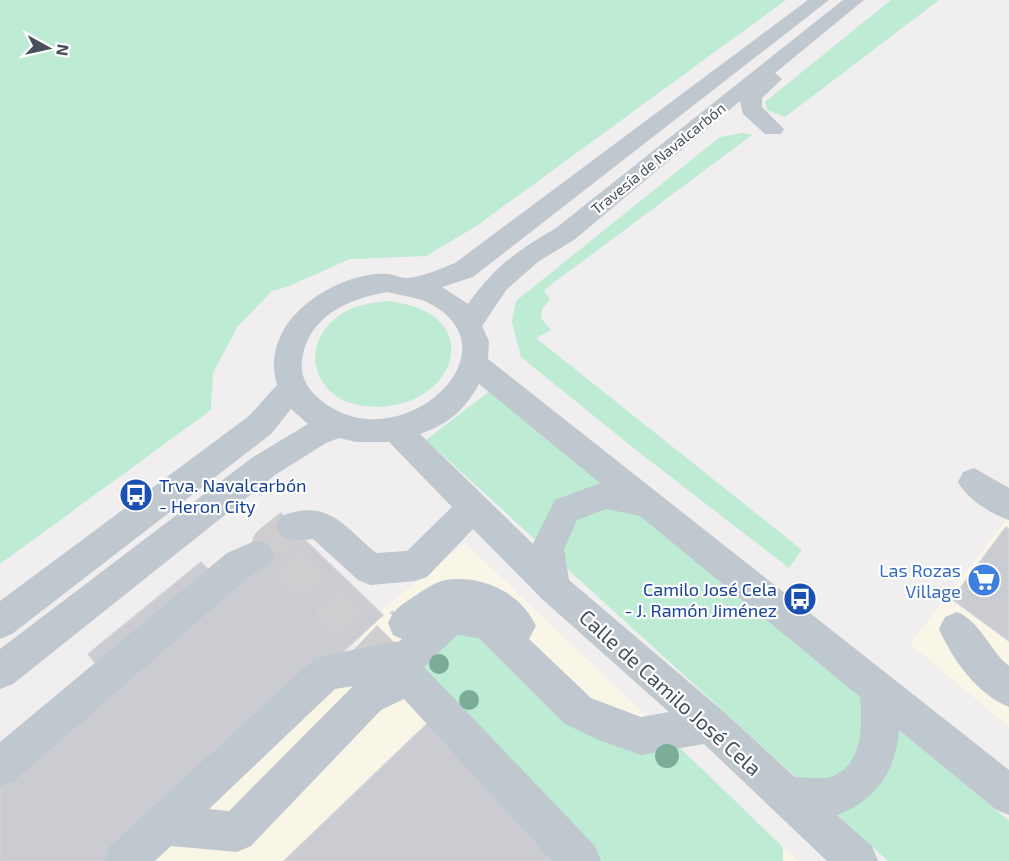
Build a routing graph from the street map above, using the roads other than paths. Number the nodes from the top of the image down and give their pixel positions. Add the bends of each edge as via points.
1 (820, 0) edge
2 (855, 0) edge
3 (793, 50) junction
4 (686, 136) junction
5 (413, 286) junction
6 (470, 323) junction
7 (476, 365) junction
8 (292, 388) junction
9 (337, 426) junction
10 (396, 430) junction
11 (974, 482) dead end
12 (646, 503) junction
13 (1009, 506) edge
14 (472, 508) junction
15 (292, 526) tunnel mouth
16 (257, 555) dead end
17 (554, 588) junction
18 (0, 622) edge
19 (957, 629) dead end
20 (408, 652) junction
21 (0, 671) edge
22 (877, 689) junction
23 (1009, 689) edge
24 (710, 723) junction
25 (0, 767) edge
26 (1009, 795) edge
27 (787, 796) junction
28 (164, 825) junction
29 (126, 861) edge
30 (580, 861) edge
31 (858, 861) edge

1 - 5 street, Travesía de Navalcarbón via 464,270
2 - 3 street, Travesía de Navalcarbón
3 - 4 street, Travesía de Navalcarbón
3 - 4 street via 796,59 751,96 751,109 773,129 719,121
4 - 6 street, Travesía de Navalcarbón via 565,234 530,255 498,282
5 - 6 street, Travesía de Navalcarbón via 436,293 456,306
5 - 8 street, Travesía de Navalcarbón via 362,287 337,295 316,309 299,326 289,346 286,367
6 - 7 street, Travesía de Navalcarbón via 476,336
7 - 10 street, Travesía de Navalcarbón via 466,387 448,406 424,421
7 - 12 street
8 - 9 street, Travesía de Navalcarbón via 302,404
8 - 18 street via 260,426
9 - 10 street, Travesía de Navalcarbón via 376,432
9 - 21 street via 315,434 264,465
10 - 14 street, Calle de Camilo José Cela
11 - 13 street
12 - 17 street via 605,495 566,510 547,549
12 - 22 street
14 - 15 street via 415,566 370,569 319,524
14 - 17 street, Calle de Camilo José Cela
16 - 25 street via 239,564
17 - 24 street, Calle de Camilo José Cela
19 - 23 street via 987,672
20 - 24 street via 450,618 487,622 578,711 612,727 641,736
20 - 28 street via 326,673
20 - 28 street via 237,832
20 - 30 street
22 - 26 street
22 - 27 street via 880,746 868,771 844,792 823,797
24 - 27 street, Calle de Camilo José Cela
27 - 31 street, Calle de Camilo José Cela
28 - 29 street

